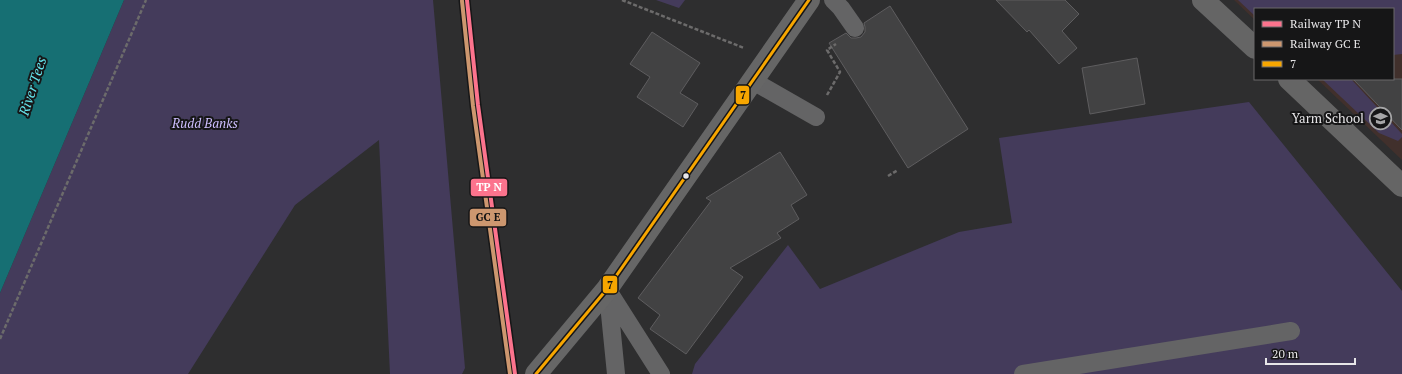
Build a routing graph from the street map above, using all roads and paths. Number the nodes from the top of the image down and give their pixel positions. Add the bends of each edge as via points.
1 (146, 0) edge
2 (622, 0) edge
3 (810, 0) edge
4 (833, 0) edge
5 (1203, 0) edge
6 (855, 28) dead end
7 (1254, 47) edge
8 (747, 49) dead end
9 (827, 50) dead end
10 (1290, 80) edge
11 (753, 81) junction
12 (825, 100) dead end
13 (816, 117) dead end
14 (898, 170) dead end
15 (888, 176) dead end
16 (1399, 177) edge
17 (607, 290) junction
18 (1290, 331) dead end
19 (0, 339) edge
20 (536, 374) edge
21 (616, 374) edge
22 (661, 374) edge
23 (1023, 374) edge

1 - 19 path
2 - 8 path
3 - 11 main road
4 - 6 lane
5 - 7 main road
9 - 12 path via 840,72
10 - 16 main road
11 - 13 lane
11 - 17 main road
14 - 15 path
17 - 20 main road
17 - 21 lane
17 - 22 lane
18 - 23 lane

